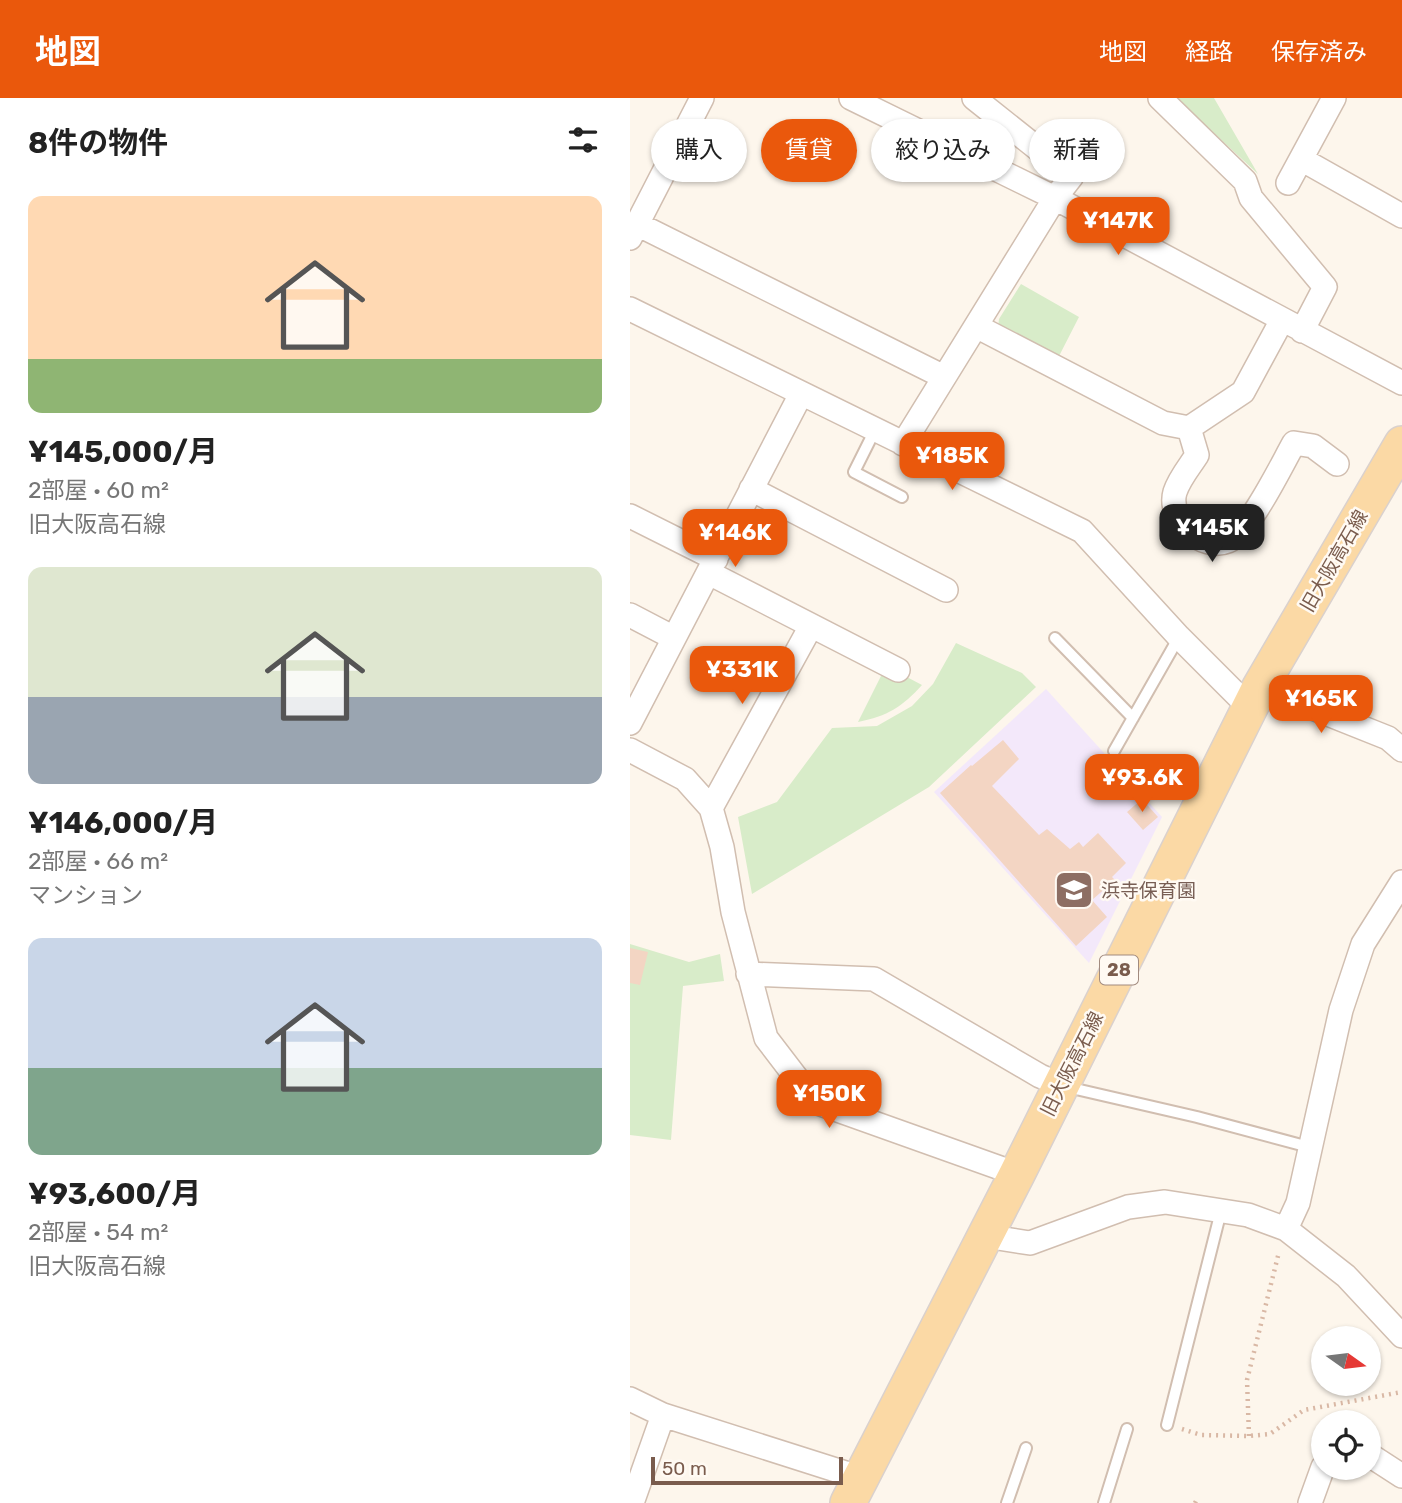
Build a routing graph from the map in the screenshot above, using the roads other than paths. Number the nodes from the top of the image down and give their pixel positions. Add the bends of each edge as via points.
1 (702, 98) edge
2 (852, 98) edge
3 (1160, 98) edge
4 (1334, 98) edge
5 (982, 100) edge
6 (1301, 159) junction
7 (1288, 183) dead end
8 (1055, 198) junction
9 (1402, 216) edge
10 (634, 231) edge
11 (630, 309) edge
12 (1292, 325) junction
13 (976, 326) junction
14 (944, 377) junction
15 (1402, 383) edge
16 (801, 394) junction
17 (1189, 428) junction
18 (875, 430) junction
19 (903, 444) junction
20 (1402, 444) edge
21 (1337, 464) dead end
22 (751, 489) junction
23 (902, 497) dead end
24 (630, 516) edge
25 (712, 566) junction
26 (946, 590) dead end
27 (630, 615) edge
28 (810, 626) junction
29 (1179, 637) junction
30 (674, 638) junction
31 (1055, 638) dead end
32 (898, 670) dead end
33 (1255, 698) junction
34 (1133, 718) junction
35 (630, 723) edge
36 (630, 750) edge
37 (1402, 750) edge
38 (1114, 751) dead end
39 (711, 808) junction
40 (1402, 882) edge
41 (748, 974) junction
42 (1061, 1085) junction
43 (1309, 1147) junction
44 (1017, 1174) junction
45 (1221, 1211) junction
46 (1286, 1229) junction
47 (985, 1236) junction
48 (1402, 1336) edge
49 (630, 1399) edge
50 (663, 1415) junction
51 (1167, 1424) road end
52 (1127, 1429) dead end
53 (1026, 1448) dead end
54 (1381, 1462) edge
55 (1402, 1476) edge
56 (1318, 1480) edge
57 (855, 1491) edge
58 (632, 1503) edge
59 (1007, 1503) edge
60 (1104, 1503) edge
61 (1310, 1503) edge

1 - 10 street
2 - 8 street
3 - 12 street via 1245,181 1251,198 1325,287
4 - 6 street
5 - 8 street via 1072,176
6 - 7 street
6 - 9 street
8 - 12 street
8 - 13 street
10 - 14 street
11 - 16 street
12 - 15 street
12 - 17 street via 1243,392
13 - 14 street
13 - 17 street via 1163,422
14 - 19 street
16 - 18 street
16 - 22 street
17 - 21 street via 1197,455 1174,493 1175,513 1189,531 1206,542 1227,542 1244,529 1294,443 1313,446
18 - 19 street
18 - 23 lane via 854,472
19 - 29 street via 1082,531
20 - 33 main road, 旧大阪高石線 / 28
22 - 25 street
22 - 26 street
24 - 25 street
25 - 28 street
25 - 30 street
27 - 30 street
28 - 32 street
28 - 39 street
29 - 33 street
29 - 34 lane
30 - 35 street
31 - 34 lane
33 - 37 street via 1388,738
33 - 42 main road, 旧大阪高石線 / 28
34 - 38 lane
36 - 39 street via 685,779
39 - 41 street
40 - 43 street via 1363,944 1341,1010
41 - 42 street via 874,979
41 - 44 street via 766,1038 815,1102
42 - 43 lane
42 - 44 main road, 旧大阪高石線 / 28
43 - 46 street via 1298,1203
44 - 47 main road, 旧大阪高石線 / 28
45 - 46 street
45 - 47 street via 1165,1202 1128,1207 1030,1243
45 - 51 lane
46 - 48 street via 1346,1276
47 - 57 main road, 旧大阪高石線 / 28
49 - 50 street
50 - 57 street
50 - 58 street
52 - 60 lane
53 - 59 lane
54 - 55 street
56 - 61 street

